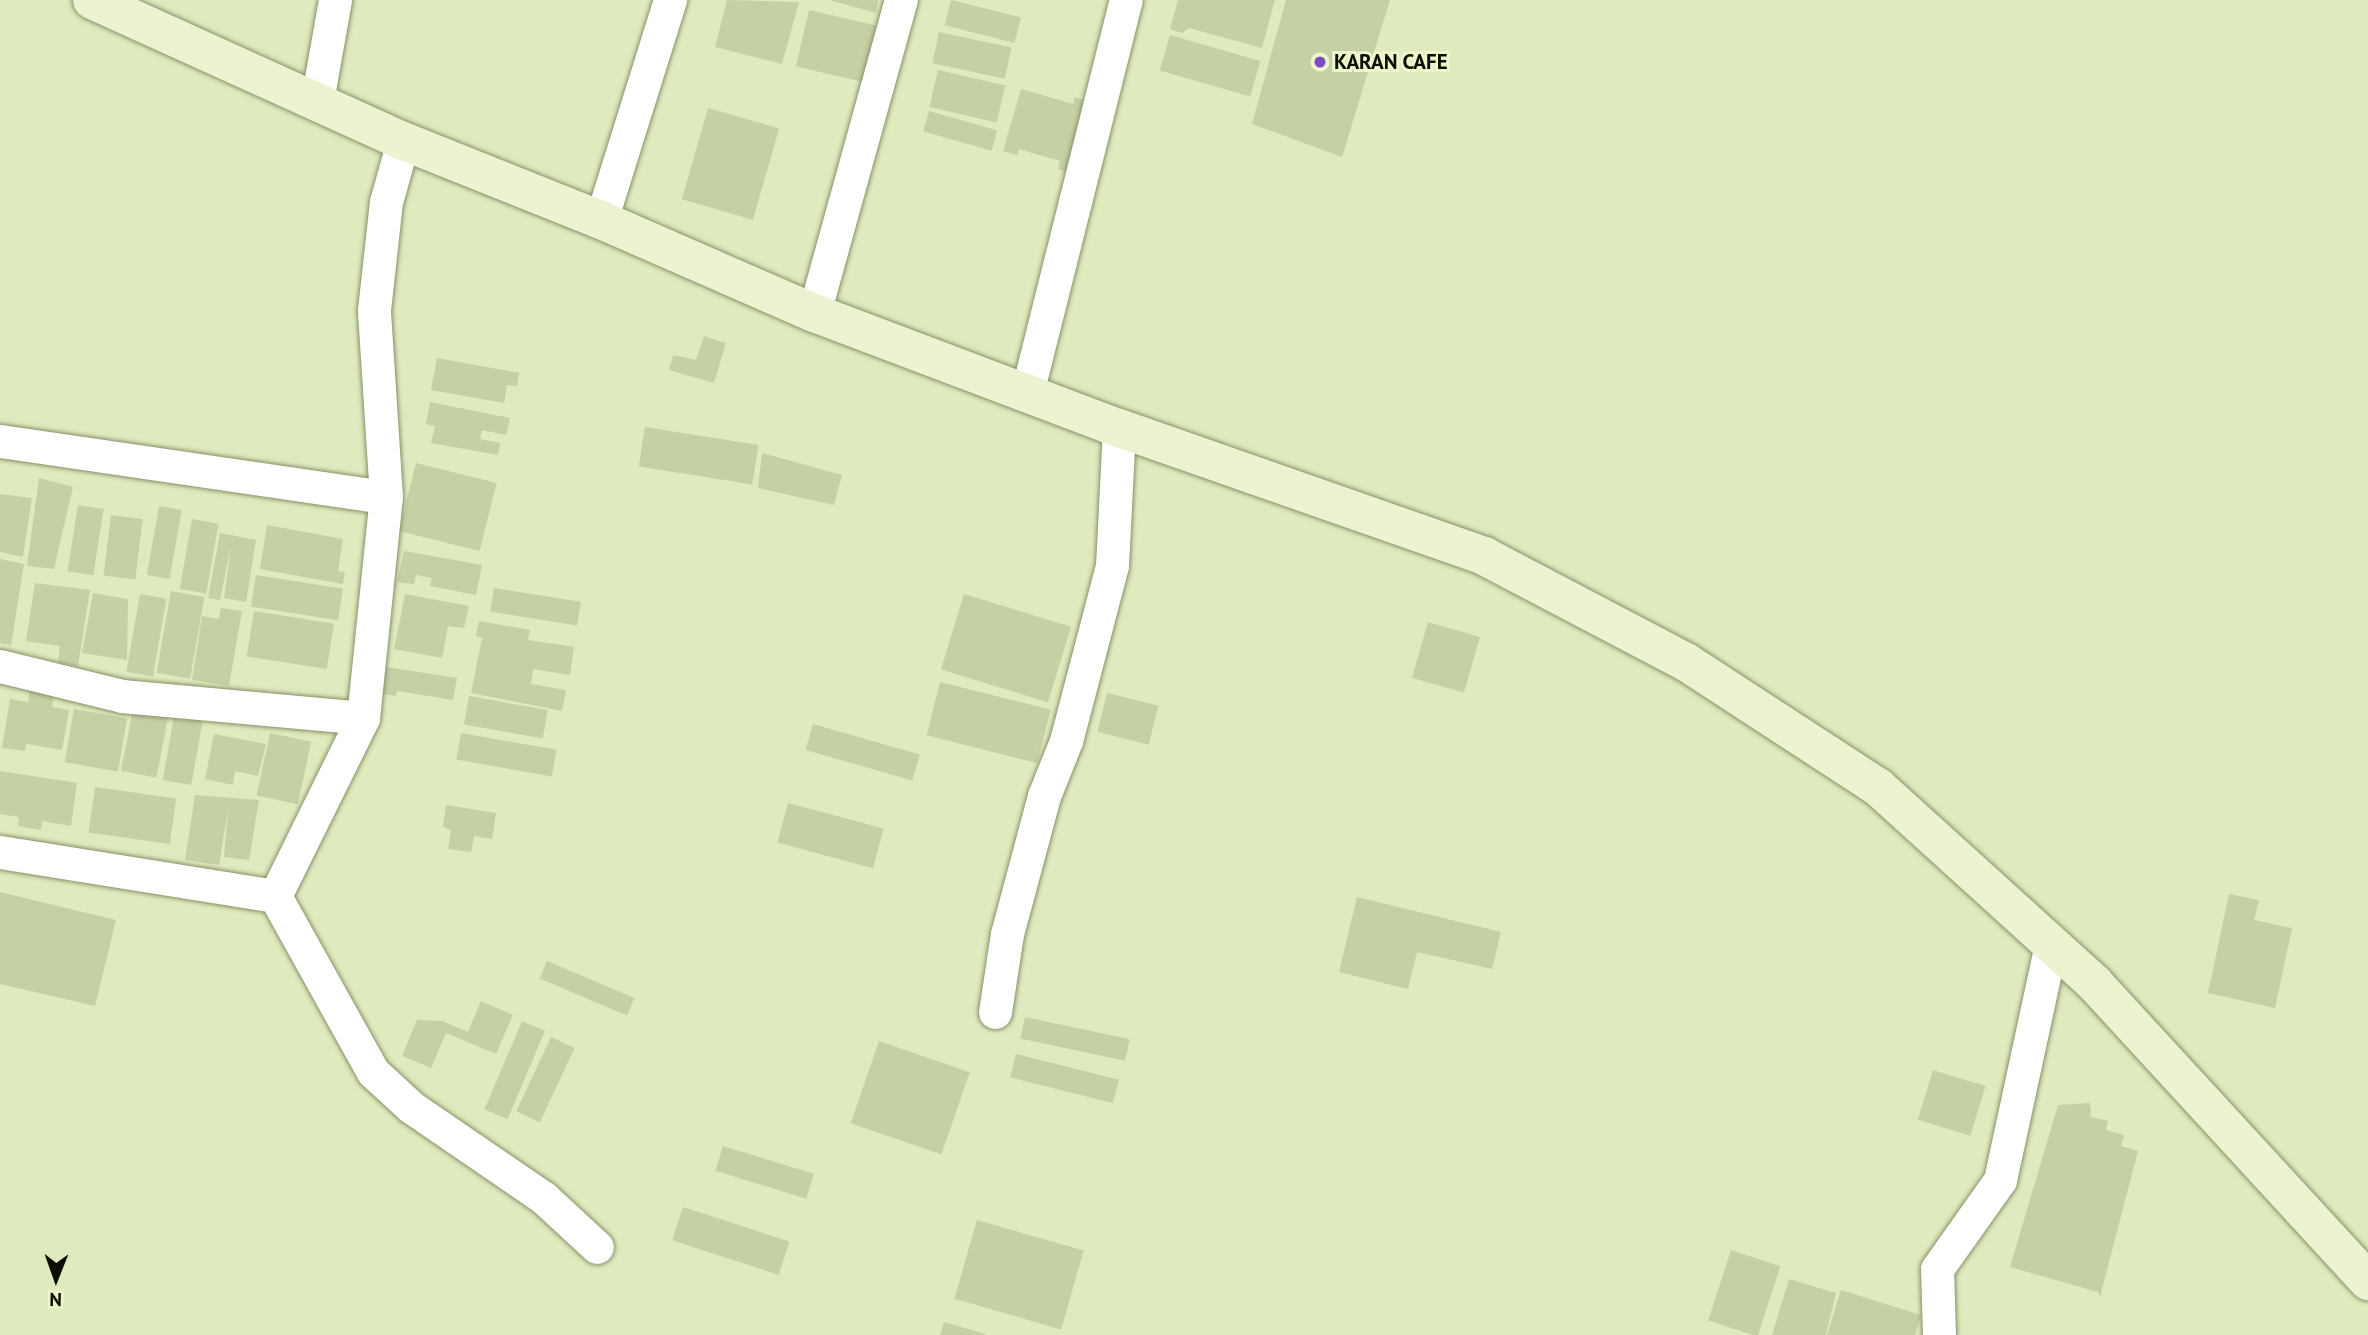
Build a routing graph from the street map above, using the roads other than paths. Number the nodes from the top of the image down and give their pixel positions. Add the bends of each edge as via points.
1 (92, 0) edge
2 (335, 0) edge
3 (670, 0) edge
4 (901, 0) edge
5 (1126, 0) edge
6 (317, 101) junction
7 (403, 141) junction
8 (601, 220) junction
9 (814, 313) junction
10 (1027, 393) junction
11 (1119, 428) junction
12 (0, 441) edge
13 (386, 497) junction
14 (0, 666) edge
15 (363, 718) junction
16 (0, 852) edge
17 (275, 896) junction
18 (2051, 944) junction
19 (995, 1012) dead end
20 (597, 1247) dead end
21 (2368, 1280) edge
22 (1939, 1335) edge

1 - 6 main road
2 - 6 street
3 - 8 street
4 - 9 street
5 - 10 street
6 - 7 main road
7 - 8 main road
7 - 13 street via 386,202 374,310
8 - 9 main road
9 - 10 main road
10 - 11 main road
11 - 18 main road via 1484,556 1686,662 1878,787
11 - 19 street via 1112,566 1066,741 1044,796 1007,934
12 - 13 street
13 - 15 street
14 - 15 street via 122,696
15 - 17 street
16 - 17 street
17 - 20 street via 373,1072 411,1107 544,1198
18 - 21 main road via 2094,983
18 - 22 street via 2000,1180 1937,1269

